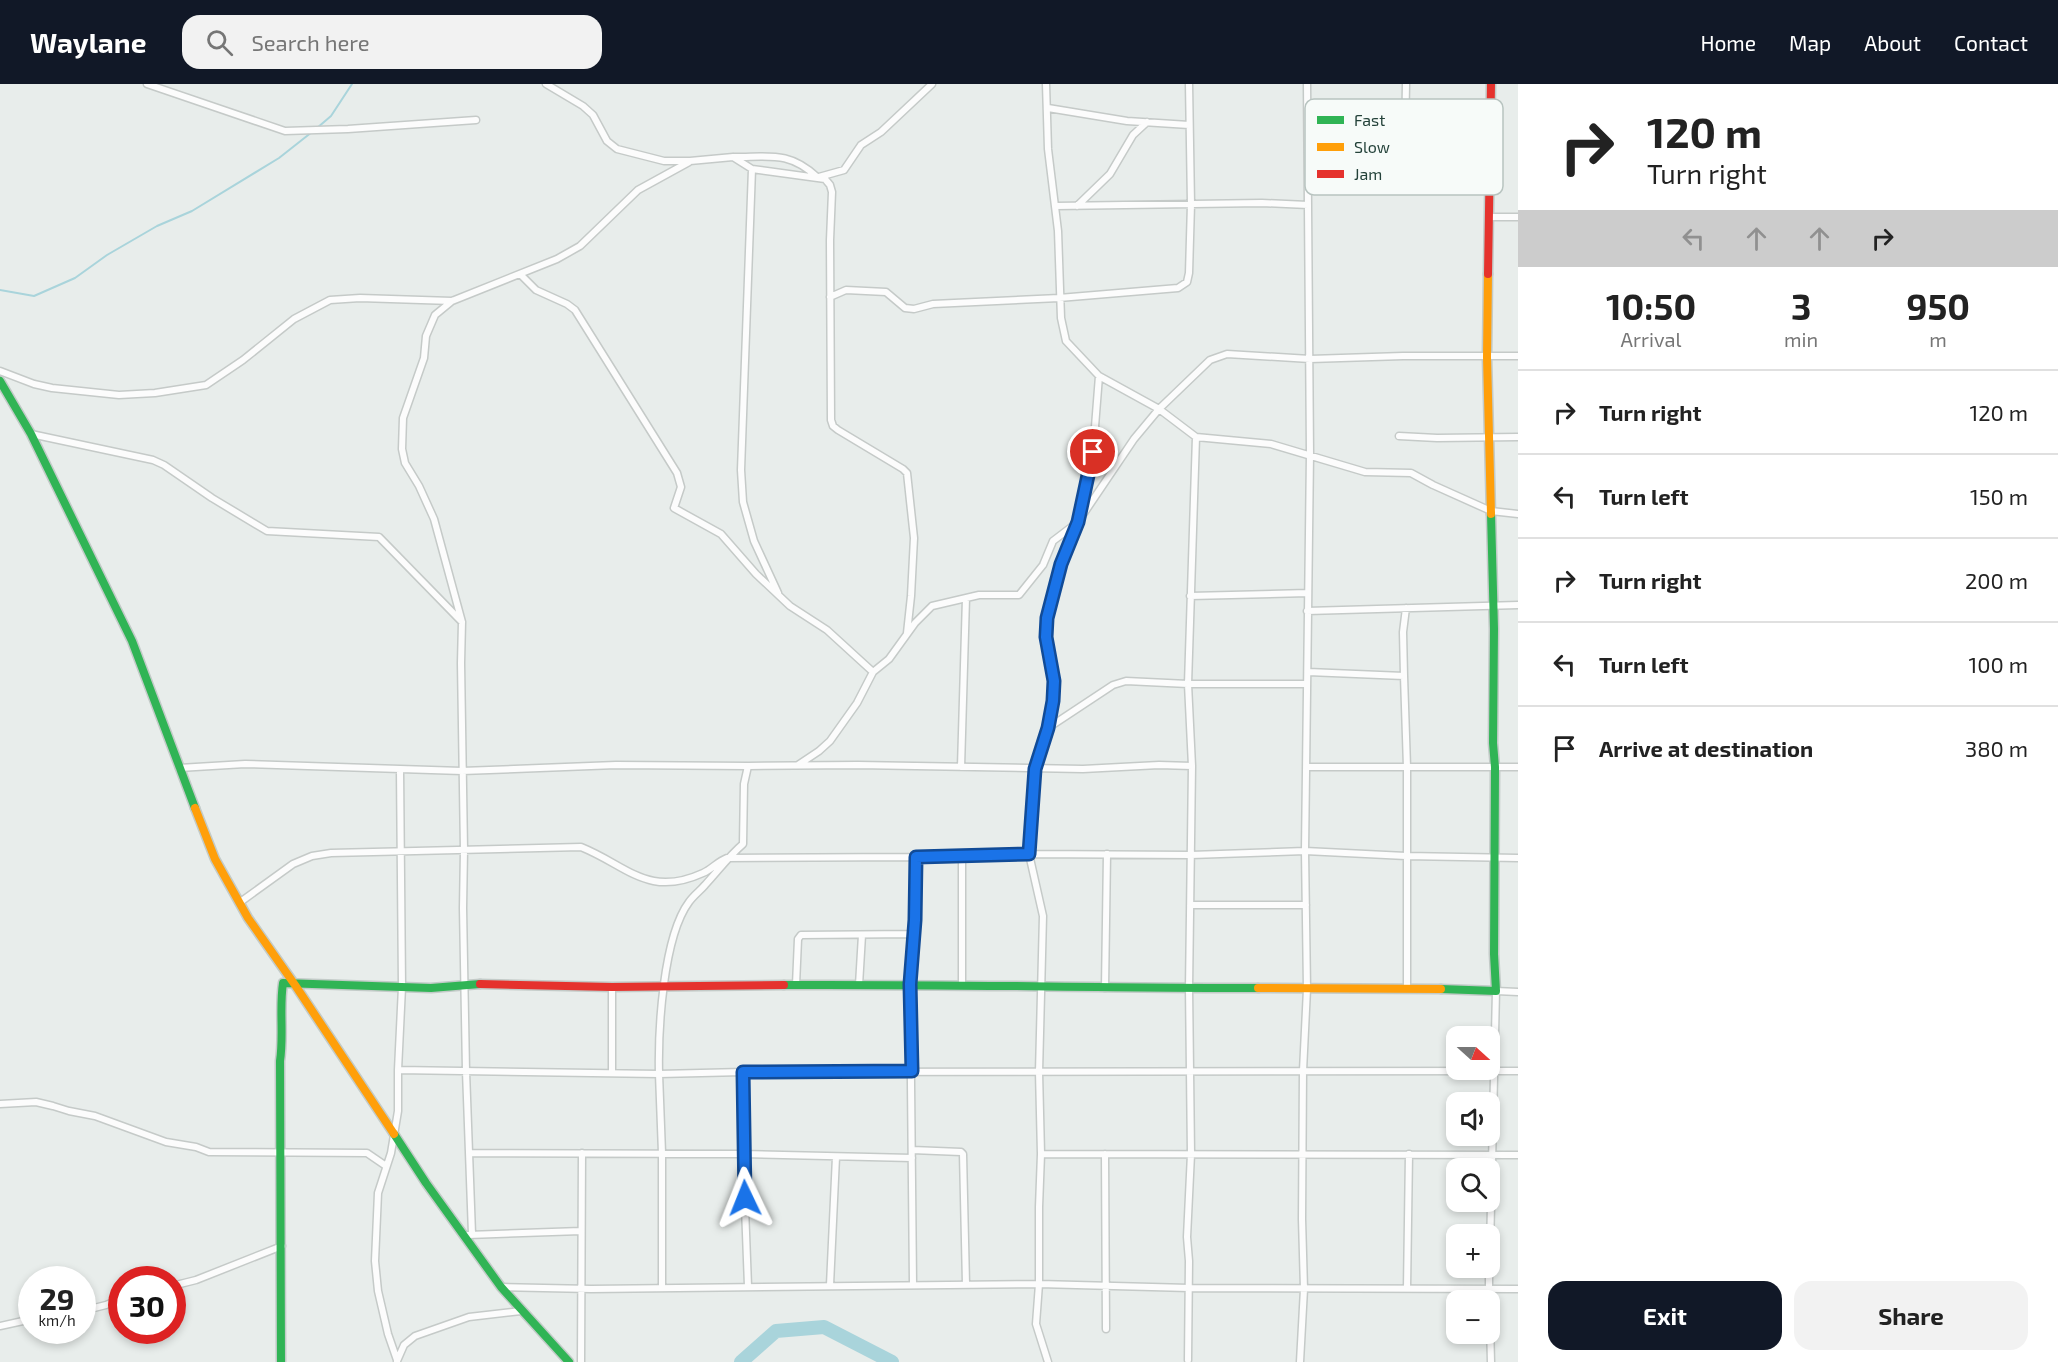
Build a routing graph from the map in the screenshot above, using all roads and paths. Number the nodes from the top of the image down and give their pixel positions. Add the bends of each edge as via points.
1 (147, 84) edge
2 (546, 84) edge
3 (932, 84) edge
4 (1046, 84) edge
5 (1189, 84) edge
6 (1307, 84) edge
7 (1406, 84) edge
8 (1491, 84) edge
9 (1307, 99) edge
10 (1406, 99) edge
11 (1491, 99) edge
12 (1048, 108) junction
13 (476, 120) dead end
14 (1147, 122) junction
15 (1189, 125) junction
16 (733, 156) junction
17 (690, 161) junction
18 (752, 169) junction
19 (817, 178) junction
20 (1308, 195) edge
21 (1490, 195) edge
22 (1191, 204) junction
23 (1308, 205) junction
24 (1056, 206) junction
25 (1076, 206) junction
26 (1490, 217) junction
27 (1518, 217) edge
28 (520, 274) junction
29 (830, 297) junction
30 (1059, 298) junction
31 (452, 301) junction
32 (1518, 356) edge
33 (1487, 357) junction
34 (1310, 359) junction
35 (0, 371) edge
36 (1100, 376) junction
37 (0, 381) edge
38 (1159, 409) junction
39 (31, 434) junction
40 (1400, 436) dead end
41 (1196, 437) junction
42 (1518, 437) edge
43 (1489, 438) junction
44 (1310, 454) junction
45 (1491, 511) junction
46 (1518, 514) edge
47 (1078, 522) junction
48 (1308, 593) junction
49 (1190, 596) junction
50 (780, 597) junction
51 (966, 598) junction
52 (1518, 605) edge
53 (1493, 606) junction
54 (1406, 608) junction
55 (1307, 611) junction
56 (462, 622) junction
57 (907, 634) junction
58 (873, 672) junction
59 (1308, 672) junction
60 (1404, 676) junction
61 (1188, 684) junction
62 (1307, 684) junction
63 (1048, 728) junction
64 (797, 765) junction
65 (748, 766) junction
66 (1192, 766) junction
67 (961, 767) junction
68 (1307, 767) junction
69 (1407, 767) junction
70 (1495, 767) junction
71 (1518, 767) edge
72 (179, 768) junction
73 (1035, 769) junction
74 (400, 770) junction
75 (462, 771) junction
76 (464, 850) junction
77 (402, 851) junction
78 (1305, 851) junction
79 (1029, 854) junction
80 (1107, 854) junction
81 (1191, 855) junction
82 (962, 856) junction
83 (1406, 856) junction
84 (916, 857) junction
85 (727, 858) junction
86 (1518, 858) edge
87 (1494, 859) junction
88 (239, 903) junction
89 (1190, 905) junction
90 (1306, 905) junction
91 (914, 934) junction
92 (862, 935) junction
93 (465, 984) junction
94 (910, 984) junction
95 (295, 985) junction
96 (859, 985) junction
97 (962, 985) junction
98 (796, 986) junction
99 (1041, 986) junction
100 (402, 987) junction
101 (612, 987) junction
102 (663, 987) junction
103 (1105, 987) junction
104 (1189, 988) junction
105 (1307, 988) junction
106 (1407, 989) junction
107 (1496, 991) junction
108 (1518, 992) edge
109 (1495, 1026) edge
110 (398, 1070) junction
111 (1190, 1070) junction
112 (466, 1071) junction
113 (912, 1071) junction
114 (1303, 1071) junction
115 (1446, 1071) edge
116 (1500, 1071) edge
117 (1518, 1071) edge
118 (743, 1072) junction
119 (1039, 1072) junction
120 (612, 1073) junction
121 (659, 1074) junction
122 (1493, 1080) edge
123 (0, 1104) edge
124 (396, 1134) junction
125 (912, 1150) junction
126 (282, 1153) junction
127 (469, 1153) junction
128 (582, 1153) junction
129 (662, 1153) junction
130 (743, 1154) junction
131 (1041, 1154) junction
132 (1105, 1154) junction
133 (1191, 1154) junction
134 (1303, 1154) junction
135 (1408, 1154) junction
136 (1492, 1154) junction
137 (1518, 1155) edge
138 (836, 1157) junction
139 (912, 1158) junction
140 (386, 1166) junction
141 (1491, 1224) edge
142 (581, 1231) junction
143 (468, 1235) junction
144 (282, 1246) junction
145 (1489, 1278) edge
146 (186, 1282) edge
147 (914, 1284) junction
148 (966, 1284) junction
149 (1039, 1284) junction
150 (830, 1285) junction
151 (748, 1286) junction
152 (1107, 1286) junction
153 (501, 1287) junction
154 (662, 1288) junction
155 (1189, 1288) junction
156 (1407, 1288) junction
157 (581, 1289) junction
158 (1304, 1289) junction
159 (1488, 1289) junction
160 (1518, 1289) edge
161 (521, 1311) junction
162 (18, 1322) edge
163 (0, 1326) edge
164 (1106, 1329) dead end
165 (1491, 1344) edge
166 (1188, 1360) edge
167 (397, 1361) edge
168 (282, 1362) edge
169 (569, 1362) edge
170 (581, 1362) edge
171 (1048, 1362) edge
172 (1300, 1362) edge
173 (1491, 1362) edge

1 - 13 street via 285,131
2 - 17 street via 593,115 607,141 617,149 664,161
3 - 19 street via 881,132 861,145 844,170
4 - 12 street
5 - 15 street
6 - 9 street
7 - 10 street
8 - 11 street
12 - 14 street
12 - 24 street via 1048,149
14 - 15 street
14 - 25 street via 1133,135 1110,174
15 - 22 street
16 - 17 street
16 - 18 street
16 - 19 street via 784,157 806,166
17 - 28 street via 638,190 580,246
18 - 19 street
18 - 50 street via 743,502 754,541
19 - 29 street via 825,179 832,192
20 - 23 street
21 - 26 street
22 - 23 street
22 - 25 street
22 - 30 street via 1187,282 1178,288
23 - 34 street
24 - 25 street
24 - 30 street
26 - 27 street
26 - 33 street
28 - 31 street
28 - 50 street via 536,290 575,310 677,473 681,487 674,508 721,534
29 - 30 street via 846,290 886,292 905,308 914,309 933,304
29 - 57 street via 833,426 903,469 909,479 914,537
30 - 36 street via 1066,341
31 - 35 street via 360,297 330,300 294,319 206,385 182,390 119,395 52,388
31 - 56 street via 435,315 426,336 424,358 403,418 402,449 405,463 434,519
32 - 33 street
33 - 34 street
33 - 43 street
34 - 38 street via 1227,354 1210,360
34 - 44 street
36 - 38 street
36 - 47 street via 1093,452
37 - 39 street
38 - 41 street
38 - 47 street via 1122,454
39 - 56 street via 159,462 267,531 379,537
39 - 72 street via 132,641
40 - 43 street
41 - 44 street via 1271,444
41 - 49 street
42 - 43 street
43 - 45 street
44 - 45 street via 1365,472 1411,473
44 - 48 street
45 - 46 street
45 - 53 street
47 - 51 street via 1053,541 1043,565 1019,596
47 - 63 street via 1061,564 1047,618 1046,637 1054,681
48 - 49 street
48 - 55 street
49 - 61 street
50 - 58 street via 827,630
51 - 57 street via 932,606
51 - 67 street
52 - 53 street
53 - 54 street
53 - 70 street
54 - 55 street
54 - 60 street
55 - 59 street
56 - 75 street
57 - 58 street via 890,659
58 - 64 street via 830,741
59 - 60 street
59 - 62 street
60 - 69 street
61 - 62 street
61 - 63 street via 1119,683
61 - 66 street
62 - 68 street
63 - 73 street
64 - 65 street
64 - 67 street
65 - 75 street via 616,765
65 - 85 street via 743,844
66 - 73 street
66 - 81 street
67 - 73 street
68 - 69 street
68 - 78 street
69 - 70 street
69 - 83 street
70 - 71 street
70 - 87 street
72 - 74 street via 245,764
72 - 88 street via 215,859
73 - 79 street
74 - 75 street
74 - 77 street
75 - 76 street
76 - 77 street
76 - 85 street via 581,848 636,877 656,883 703,873
76 - 93 street
77 - 88 street via 312,856 293,864
77 - 100 street
78 - 81 street
78 - 83 street
78 - 90 street
79 - 80 street
79 - 82 street
79 - 99 street via 1043,916
80 - 81 street
80 - 103 street
81 - 89 street
82 - 84 street
82 - 97 street
83 - 87 street
83 - 106 street
84 - 85 street
84 - 91 street
85 - 102 street via 683,914
86 - 87 street
87 - 107 street
88 - 95 street
89 - 90 street
89 - 104 street
90 - 105 street
91 - 92 street
91 - 94 street
92 - 96 street
92 - 98 street via 801,934
93 - 100 street
93 - 101 street
93 - 112 street
94 - 96 street
94 - 97 street
94 - 113 street
95 - 100 street
95 - 124 street
95 - 126 street via 283,983 280,998
96 - 98 street
97 - 99 street
98 - 102 street
99 - 103 street
99 - 119 street
100 - 110 street
101 - 102 street
101 - 120 street
102 - 121 street
103 - 104 street
104 - 105 street
104 - 111 street
105 - 106 street
105 - 114 street
106 - 107 street
107 - 108 street
107 - 109 street
110 - 112 street
110 - 124 street
111 - 114 street
111 - 119 street
111 - 133 street
112 - 120 street
112 - 127 street
113 - 118 street
113 - 119 street
113 - 125 street
114 - 115 street
114 - 134 street
116 - 117 street
118 - 121 street
118 - 130 street
119 - 131 street
120 - 121 street
121 - 129 street
122 - 136 street
123 - 126 street via 36,1102 209,1152
124 - 140 street
124 - 143 street via 426,1183
125 - 139 street
125 - 148 street via 963,1155
126 - 140 street via 368,1153
126 - 144 street
127 - 128 street
127 - 143 street
128 - 129 street
128 - 142 street
129 - 130 street
129 - 154 street
130 - 138 street
130 - 151 street
131 - 132 street
131 - 149 street
132 - 133 street
132 - 152 street
133 - 134 street
133 - 155 street
134 - 135 street
134 - 158 street
135 - 136 street
135 - 156 street
136 - 137 street
136 - 141 street
138 - 139 street
138 - 150 street
139 - 147 street
140 - 167 street via 378,1193 375,1278
142 - 143 street
142 - 157 street
143 - 153 street
144 - 146 street
144 - 168 street
145 - 159 street
147 - 148 street
147 - 150 street
148 - 149 street
149 - 152 street
149 - 171 street via 1036,1324
150 - 151 street
151 - 154 street
152 - 155 street
152 - 164 street
153 - 157 street
153 - 161 street
154 - 157 street
155 - 158 street
155 - 166 street
156 - 158 street
156 - 159 street
157 - 170 street
158 - 172 street
159 - 160 street
161 - 167 street via 469,1317 415,1336 404,1345
161 - 169 street
162 - 163 street
165 - 173 street

